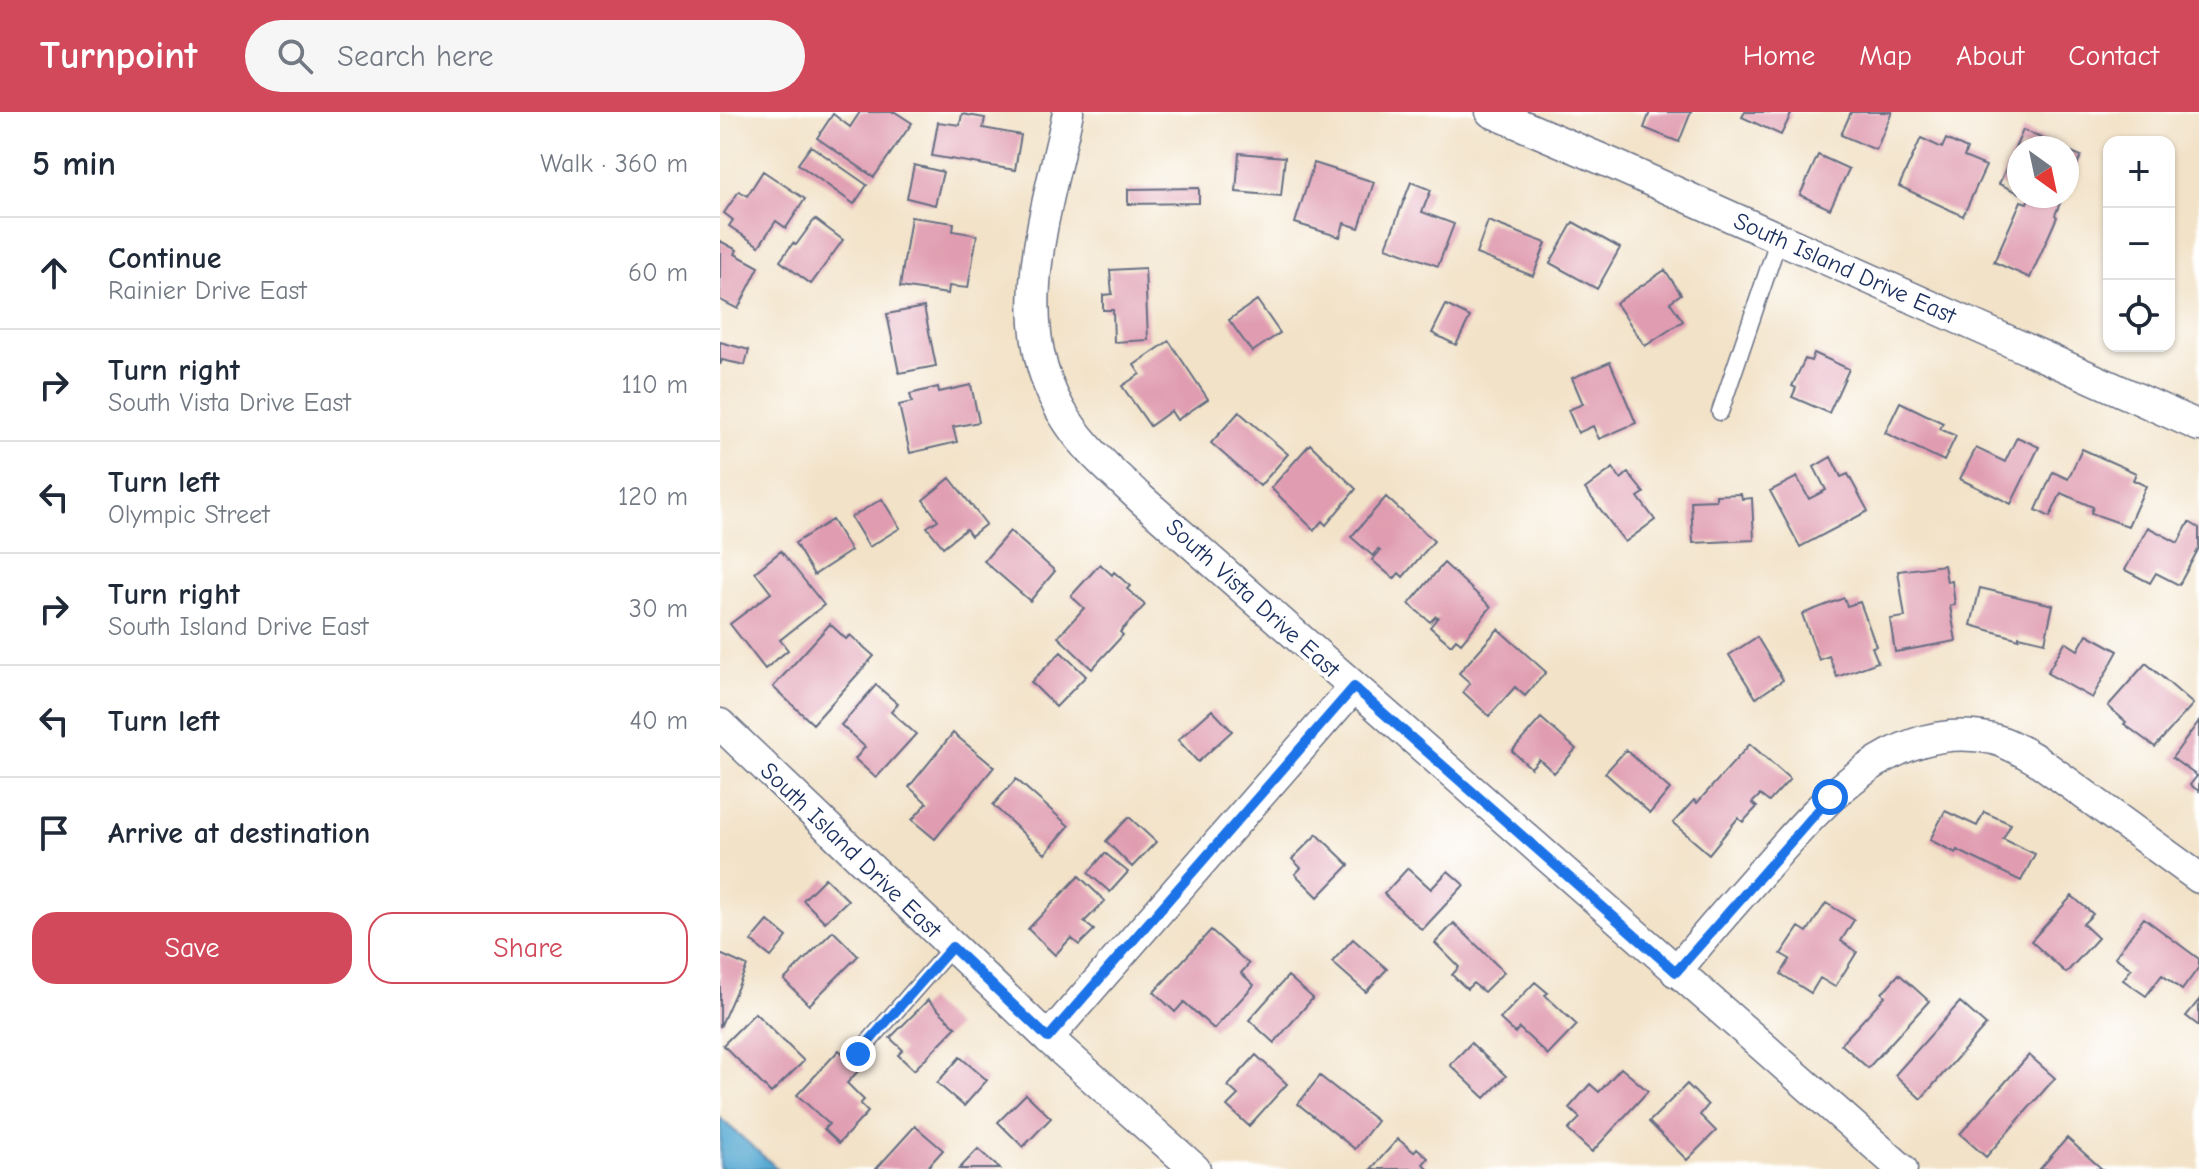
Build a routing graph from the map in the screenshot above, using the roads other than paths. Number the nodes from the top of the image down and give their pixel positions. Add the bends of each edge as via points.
1 (1068, 112) edge
2 (1491, 112) edge
3 (1779, 238) junction
4 (1720, 412) dead end
5 (2199, 426) edge
6 (1354, 687) junction
7 (720, 724) edge
8 (2199, 878) edge
9 (952, 947) junction
10 (1676, 972) junction
11 (1048, 1038) junction
12 (858, 1054) dead end
13 (1195, 1169) edge
14 (1902, 1169) edge

1 - 6 street, South Vista Drive East via 1035,272 1033,332 1050,392 1093,454
2 - 3 street, South Island Drive East
3 - 4 lane
3 - 5 street, South Island Drive East
6 - 10 street, South Vista Drive East
6 - 11 street
7 - 9 street, South Island Drive East
8 - 10 street via 2014,746 1992,739 1943,737 1891,754 1830,797
9 - 11 street, South Island Drive East
9 - 12 lane
10 - 14 street, South Vista Drive East
11 - 13 street, South Island Drive East

